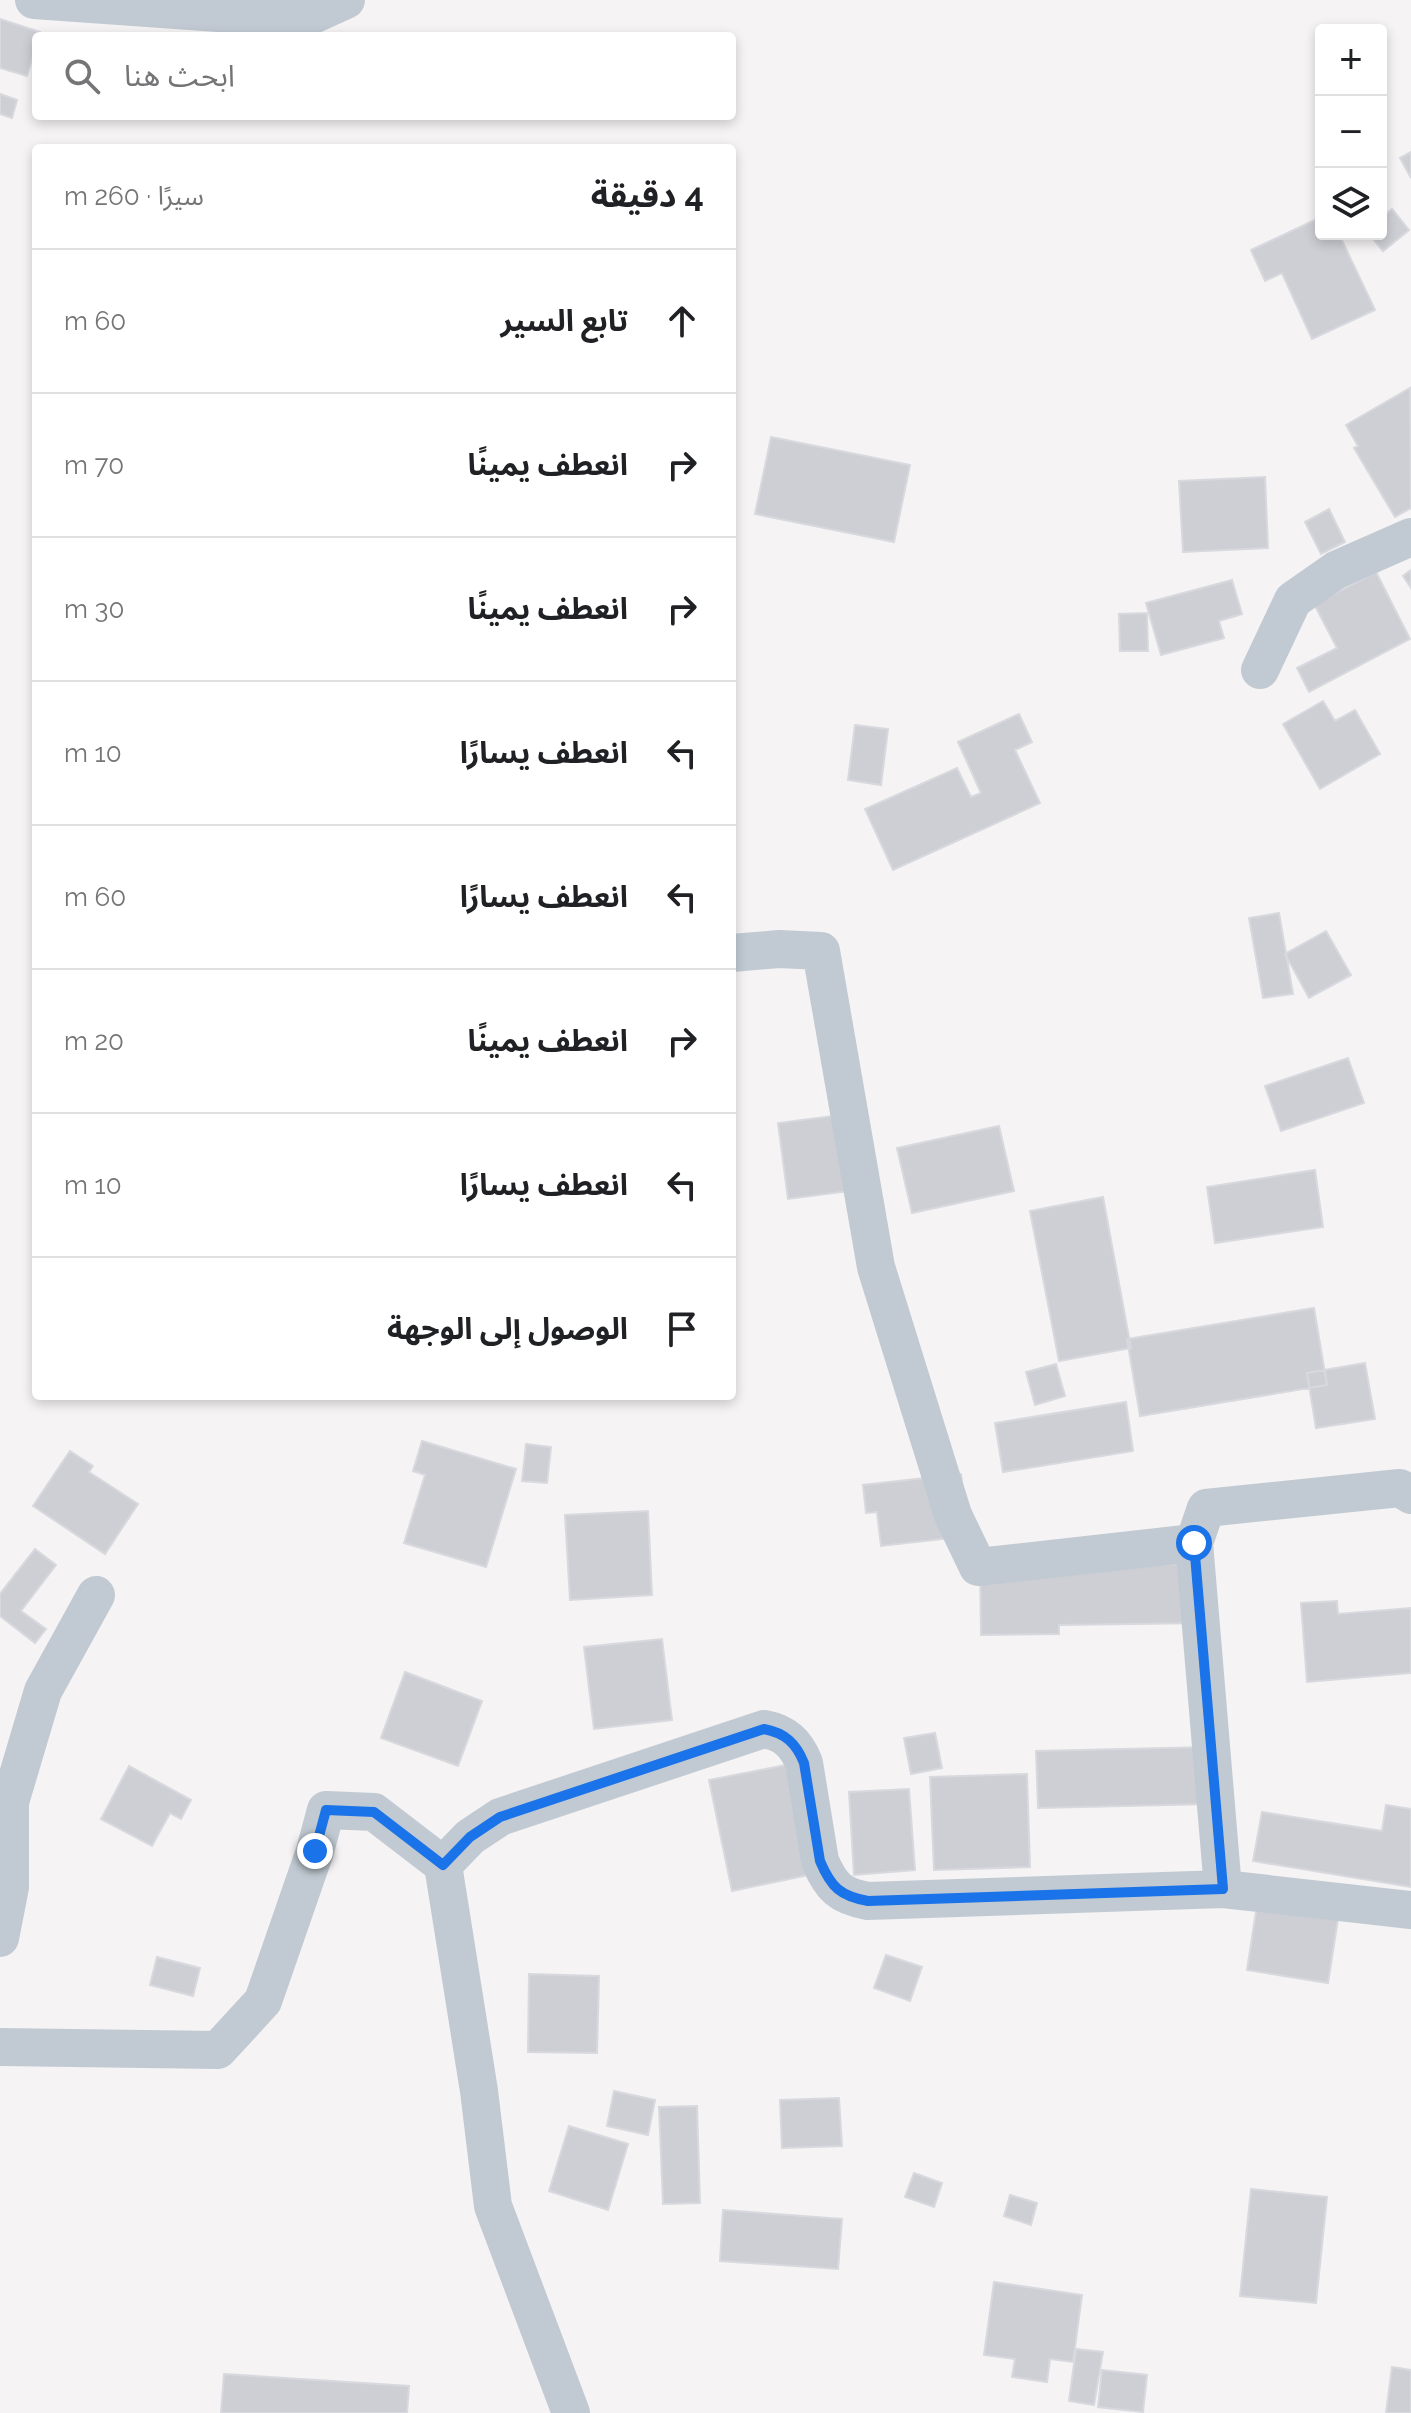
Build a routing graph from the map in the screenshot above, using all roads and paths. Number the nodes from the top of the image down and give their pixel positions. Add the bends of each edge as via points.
1 (34, 0) edge
2 (346, 0) edge
3 (1411, 537) edge
4 (1260, 670) dead end
5 (736, 953) edge
6 (1411, 1495) edge
7 (1194, 1543) junction
8 (96, 1595) dead end
9 (443, 1865) junction
10 (1223, 1889) junction
11 (1411, 1910) edge
12 (0, 1938) edge
13 (0, 2047) edge
14 (571, 2413) edge

1 - 2 street via 304,19
3 - 4 street via 1336,570 1293,600
5 - 7 street via 821,951 876,1267 953,1515 978,1567
6 - 7 street via 1400,1488 1206,1508
7 - 10 street
8 - 12 street via 43,1691 10,1802 10,1887
9 - 10 street via 470,1837 500,1817 764,1729 777,1731 798,1749 820,1861 837,1890 853,1898
9 - 13 street via 374,1812 326,1810 263,2001 218,2050
9 - 14 street via 493,2206
10 - 11 street

